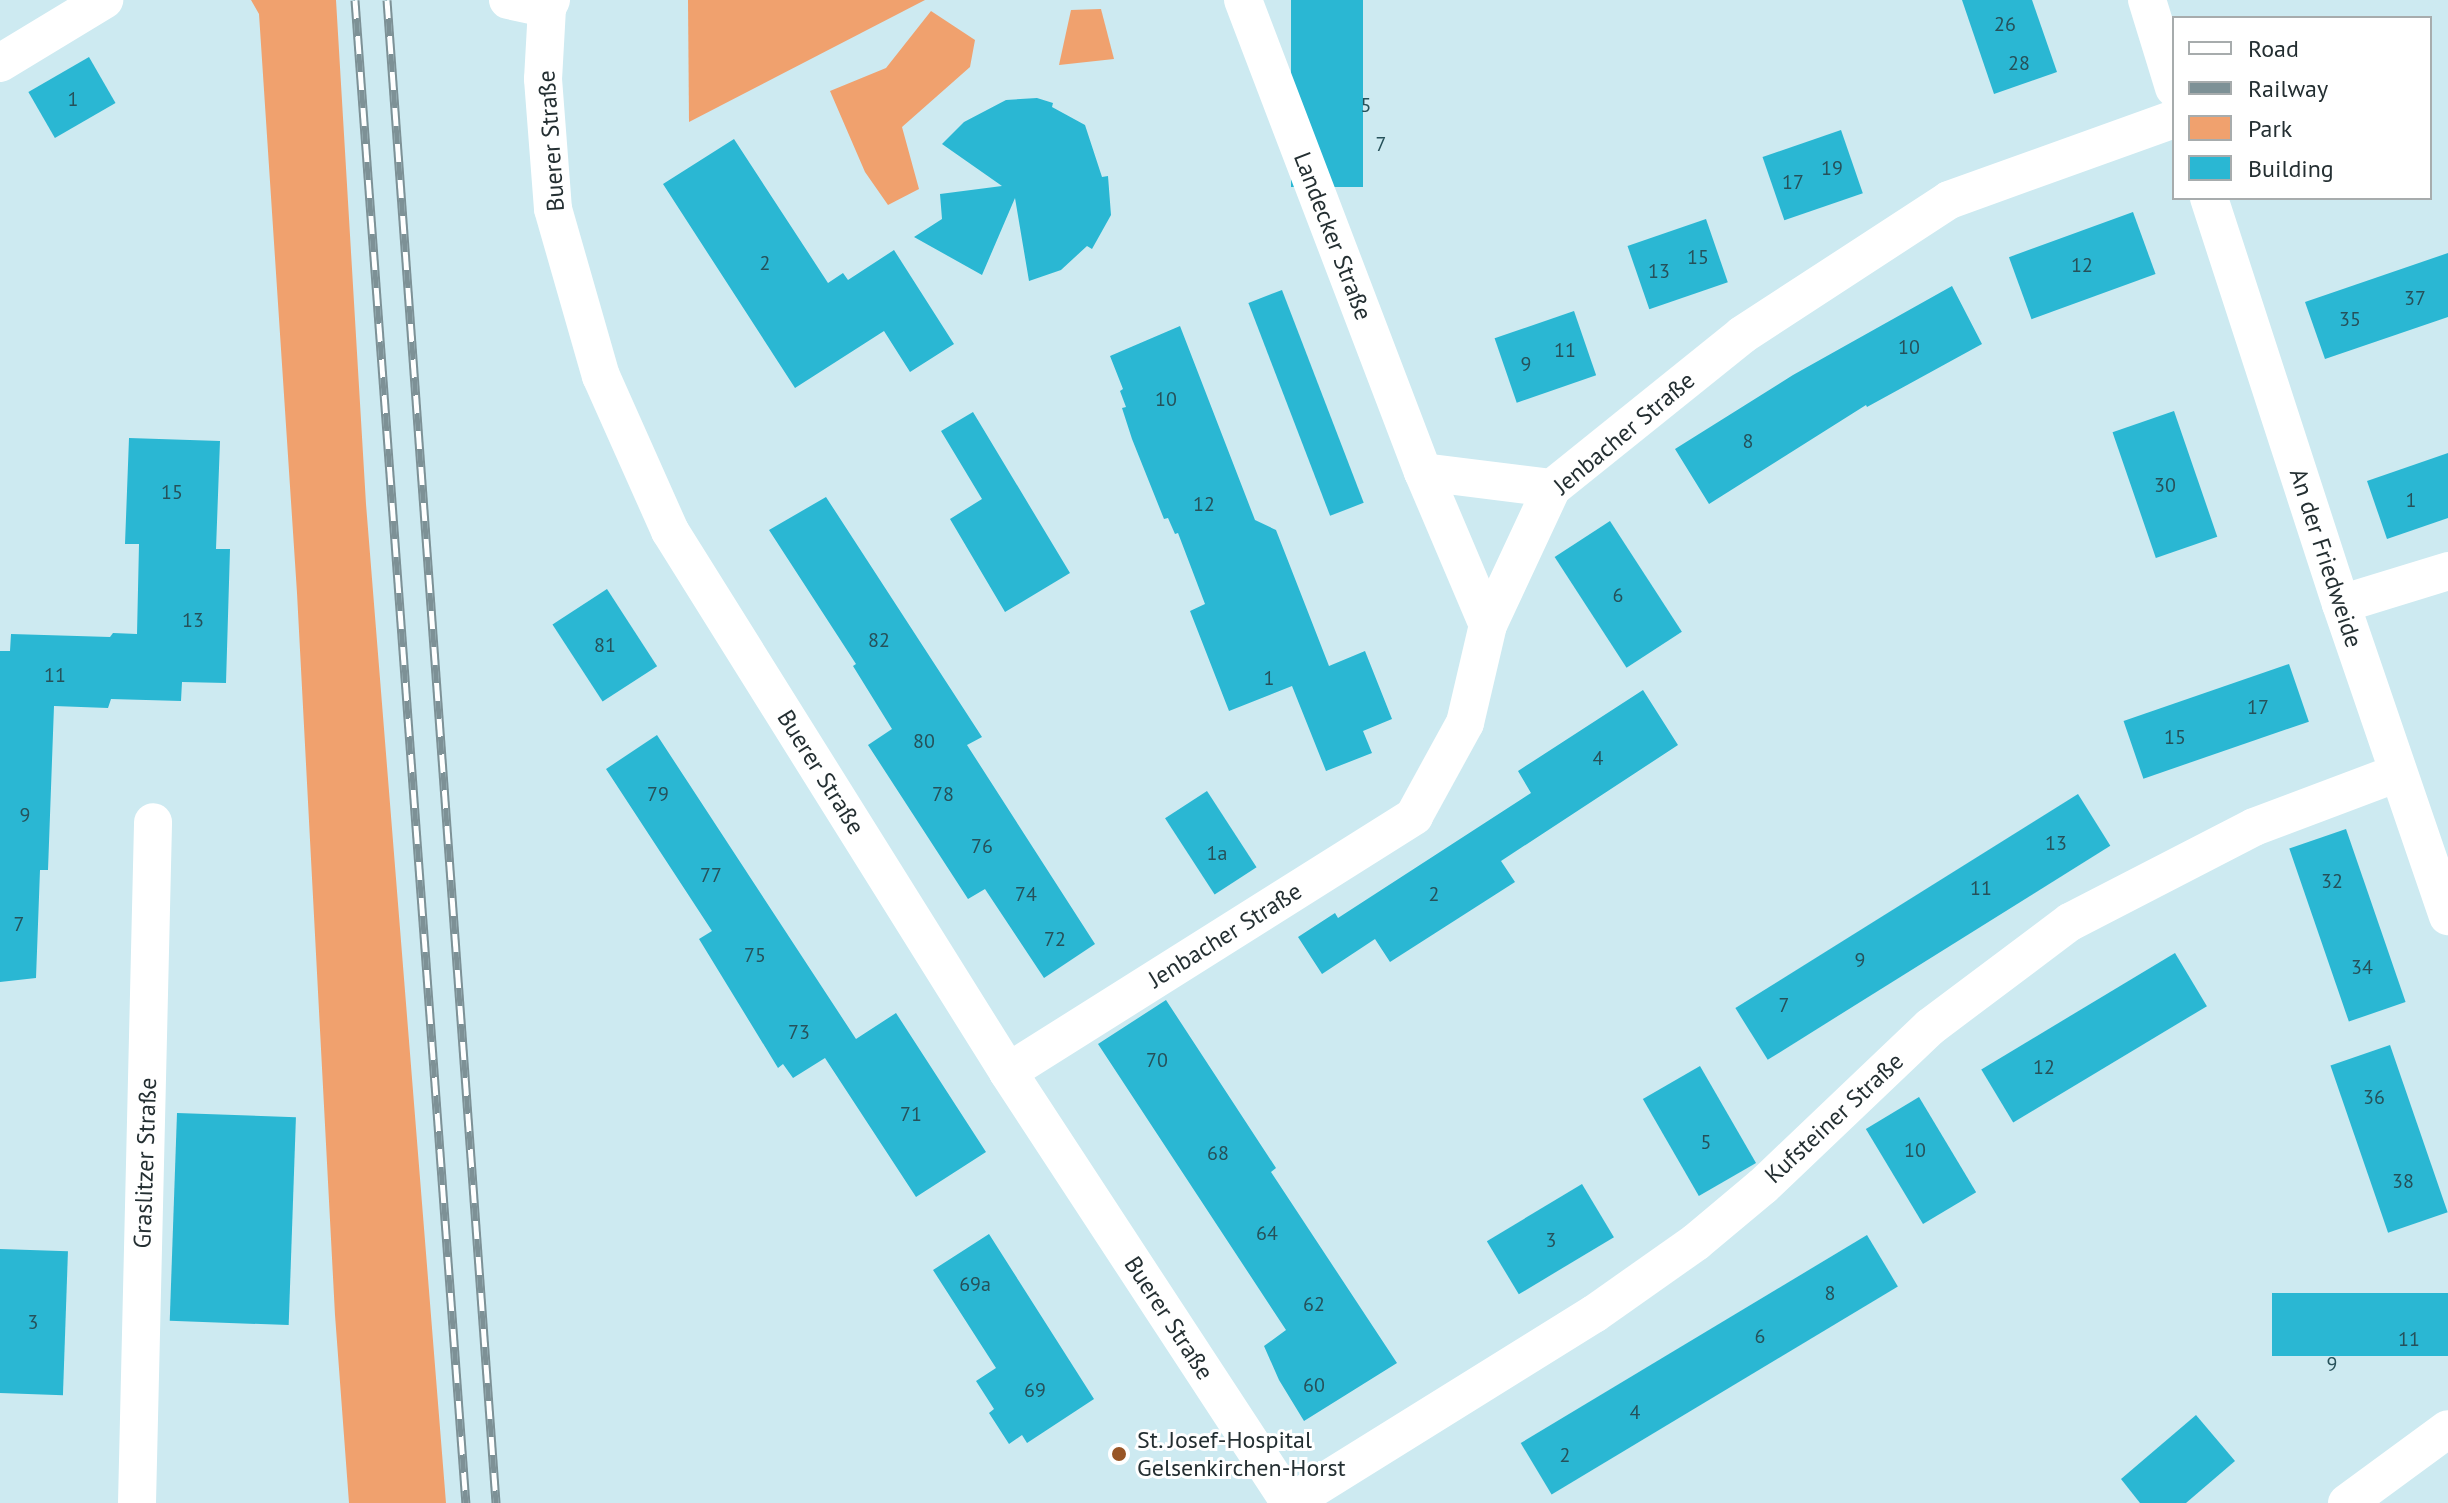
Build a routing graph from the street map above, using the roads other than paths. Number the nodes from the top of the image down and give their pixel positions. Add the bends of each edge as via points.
1 (104, 0) edge
2 (508, 0) edge
3 (1243, 0) edge
4 (2147, 0) edge
5 (549, 4) edge
6 (0, 63) edge
7 (2172, 81) edge
8 (2172, 120) edge
9 (2210, 200) edge
10 (1423, 472) junction
11 (1552, 488) junction
12 (2448, 571) edge
13 (2341, 604) junction
14 (1488, 625) junction
15 (2398, 773) junction
16 (153, 822) dead end
17 (2448, 916) edge
18 (1008, 1072) junction
19 (2448, 1429) edge
20 (137, 1503) edge
21 (1290, 1503) edge
22 (2347, 1503) edge

1 - 6 street
2 - 5 street, Buerer Straße
3 - 10 street, Landecker Straße
4 - 7 street
5 - 18 street, Buerer Straße via 543,79 553,209 601,376 670,531
8 - 11 street, Jenbacher Straße via 1949,200 1742,335
9 - 13 street, An der Friedweide
10 - 11 street
10 - 14 street, Landecker Straße
11 - 14 street, Jenbacher Straße
12 - 13 street
13 - 15 street, An der Friedweide
14 - 18 street, Jenbacher Straße via 1465,723 1414,816
15 - 17 street, An der Friedweide
15 - 21 street, Kufsteiner Straße via 2254,827 2070,922 1930,1027 1763,1186 1696,1242 1594,1314
16 - 20 street, Graslitzer Straße
18 - 21 street, Buerer Straße
19 - 22 street

